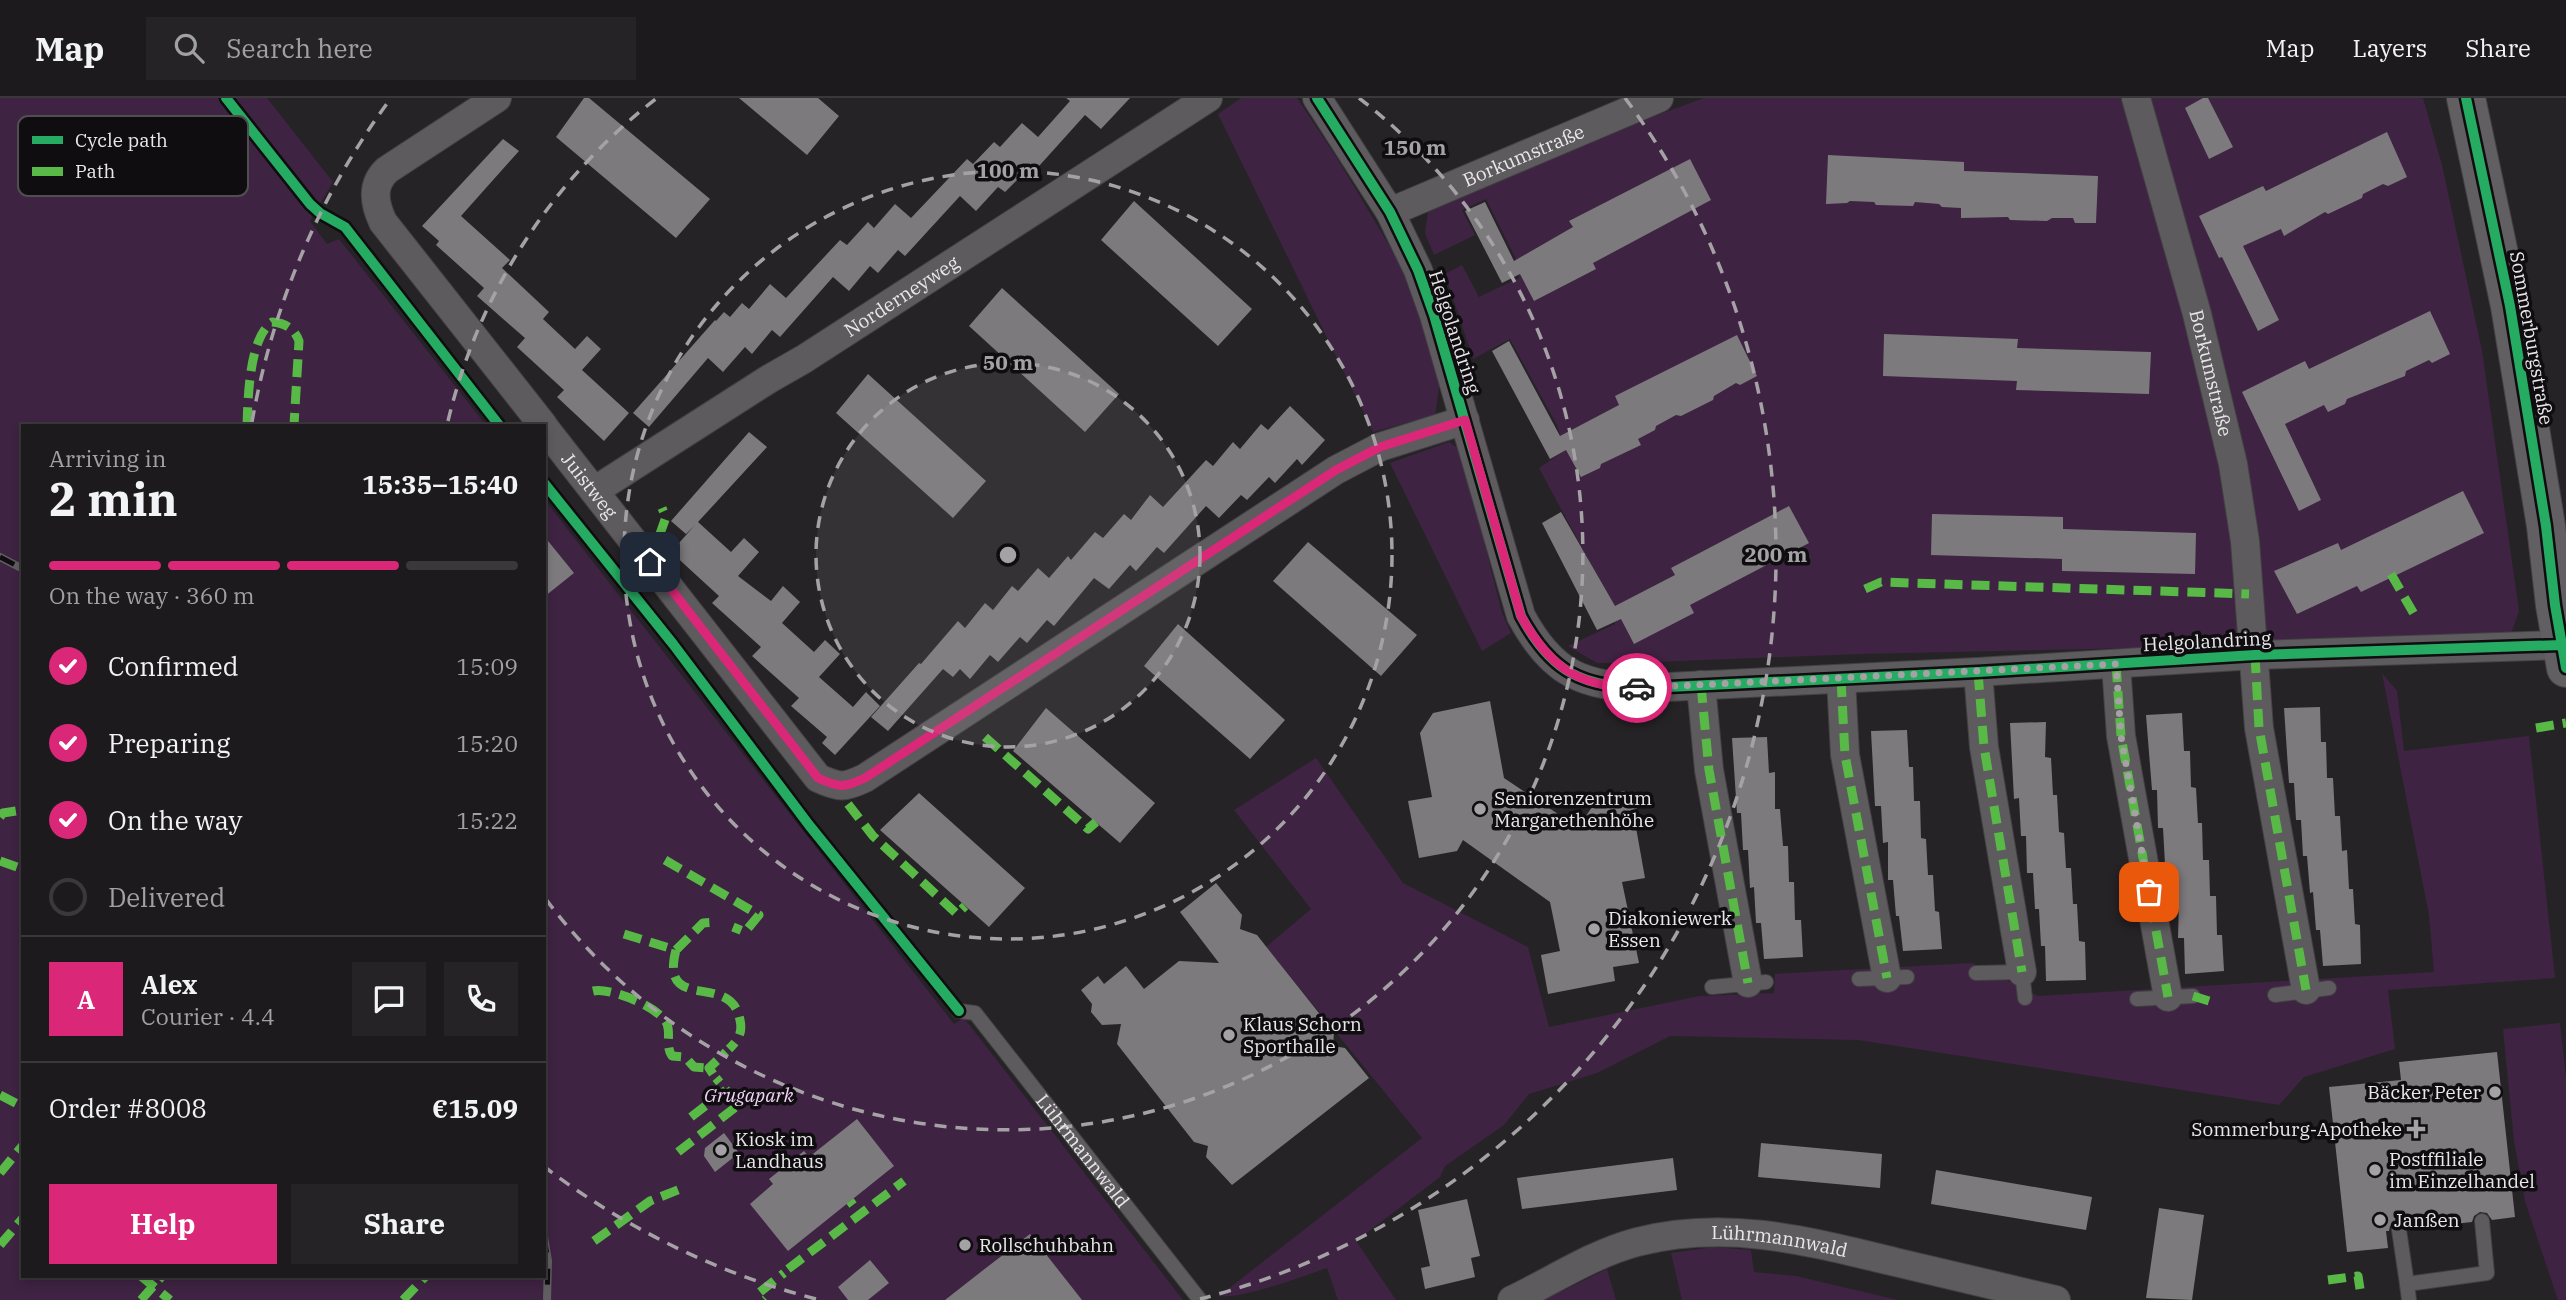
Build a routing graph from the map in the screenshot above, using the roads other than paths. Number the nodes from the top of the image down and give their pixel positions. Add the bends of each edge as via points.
1 (497, 98) edge
2 (1208, 98) edge
3 (1317, 98) edge
4 (1658, 98) edge
5 (2136, 98) edge
6 (2466, 98) edge
7 (1390, 212) junction
8 (1465, 420) junction
9 (541, 424) edge
10 (546, 430) edge
11 (594, 491) junction
12 (2255, 656) junction
13 (2564, 657) edge
14 (2116, 664) junction
15 (1978, 672) junction
16 (1841, 679) junction
17 (1701, 685) junction
18 (1976, 973) dead end
19 (1897, 977) joint
20 (1859, 979) dead end
21 (1757, 983) joint
22 (2023, 985) joint
23 (1712, 987) dead end
24 (2318, 989) joint
25 (2275, 995) dead end
26 (2180, 996) joint
27 (2137, 999) dead end
28 (959, 1011) dead end
29 (2482, 1221) dead end
30 (2399, 1230) dead end
31 (2406, 1284) junction
32 (1200, 1300) edge
33 (1512, 1300) edge
34 (2056, 1300) edge
35 (2409, 1300) edge

1 - 9 street, Juistweg via 379,177 375,205 383,222
2 - 11 street, Norderneyweg
3 - 7 street, Helgolandring
4 - 7 street, Borkumstraße
5 - 12 street, Borkumstraße via 2197,314 2233,464
6 - 13 street, Sommerburgstraße via 2511,306
7 - 8 street, Helgolandring via 1426,292
8 - 11 street, Juistweg via 1380,447 1336,470 847,787 818,778
8 - 17 street, Helgolandring via 1521,616 1542,651 1563,669 1615,687
10 - 11 street, Juistweg
12 - 13 street, Helgolandring
12 - 14 street, Helgolandring
12 - 24 street, Helgolandring via 2259,728
14 - 15 street, Helgolandring
14 - 26 street, Helgolandring via 2121,736
15 - 16 street, Helgolandring
15 - 22 street via 1984,747
16 - 17 street, Helgolandring
16 - 19 street via 1845,755
17 - 21 street via 1709,770
18 - 22 lane
19 - 20 lane
21 - 23 lane
24 - 25 lane
26 - 27 lane
28 - 32 lane, Lührmannwald via 975,1013
29 - 31 lane via 2487,1273 2448,1271
30 - 31 lane
31 - 35 lane
33 - 34 street, Lührmannwald via 1592,1257 1638,1242 1721,1232 1818,1243

